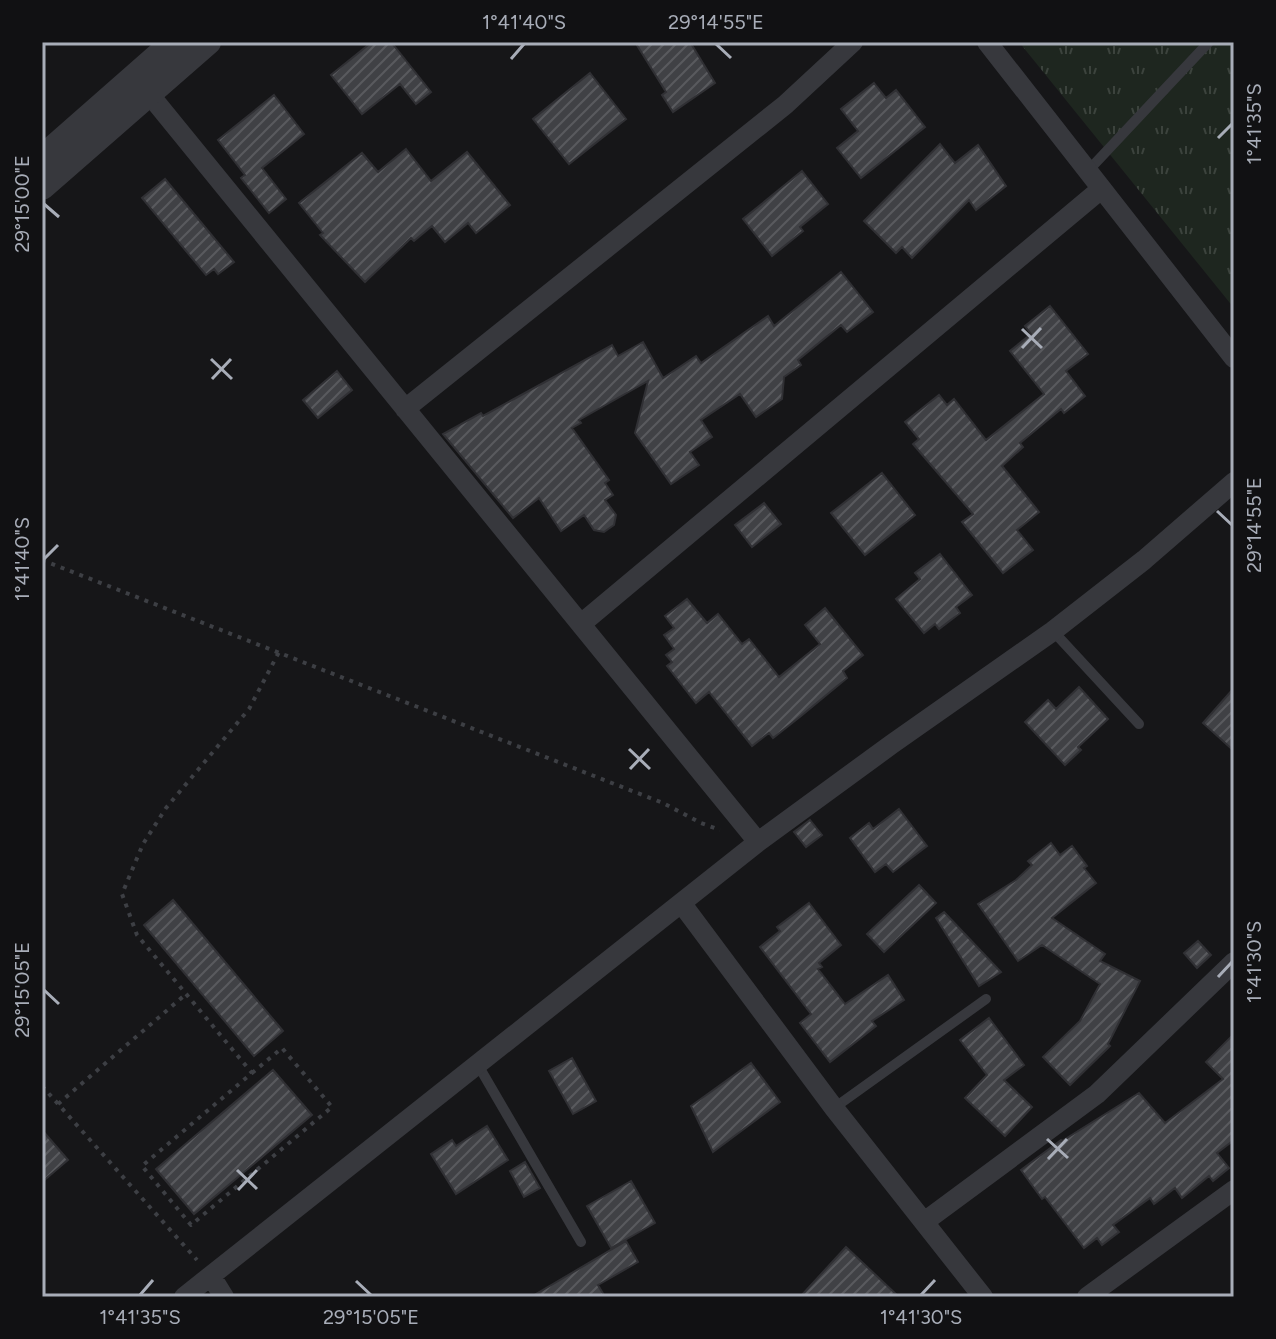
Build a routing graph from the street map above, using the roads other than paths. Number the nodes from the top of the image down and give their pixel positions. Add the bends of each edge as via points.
1 (174, 42) edge
2 (208, 42) edge
3 (853, 42) edge
4 (987, 42) edge
5 (1209, 42) edge
6 (143, 86) junction
7 (42, 158) edge
8 (1087, 172) junction
9 (42, 187) edge
10 (1100, 190) junction
11 (1234, 358) edge
12 (405, 409) junction
13 (1231, 492) edge
14 (581, 624) junction
15 (1053, 631) junction
16 (1139, 724) dead end
17 (758, 842) junction
18 (682, 904) junction
19 (1234, 962) edge
20 (986, 999) dead end
21 (478, 1065) junction
22 (834, 1108) junction
23 (1234, 1190) edge
24 (924, 1222) junction
25 (581, 1242) dead end
26 (211, 1276) junction
27 (184, 1297) edge
28 (224, 1297) edge
29 (983, 1297) edge
30 (1087, 1297) edge

1 - 6 street
2 - 6 street
3 - 12 street via 785,105
4 - 8 street
5 - 8 lane
6 - 7 street
6 - 9 street
6 - 12 street
8 - 10 street
10 - 11 street
10 - 14 street
12 - 14 street
13 - 15 street
14 - 17 street
15 - 16 lane
15 - 17 street
17 - 18 street
18 - 21 street
18 - 22 street
19 - 24 street via 1097,1094
20 - 22 lane
21 - 25 lane
21 - 26 street
22 - 24 street
23 - 30 street
24 - 29 street
26 - 27 street
26 - 28 street

